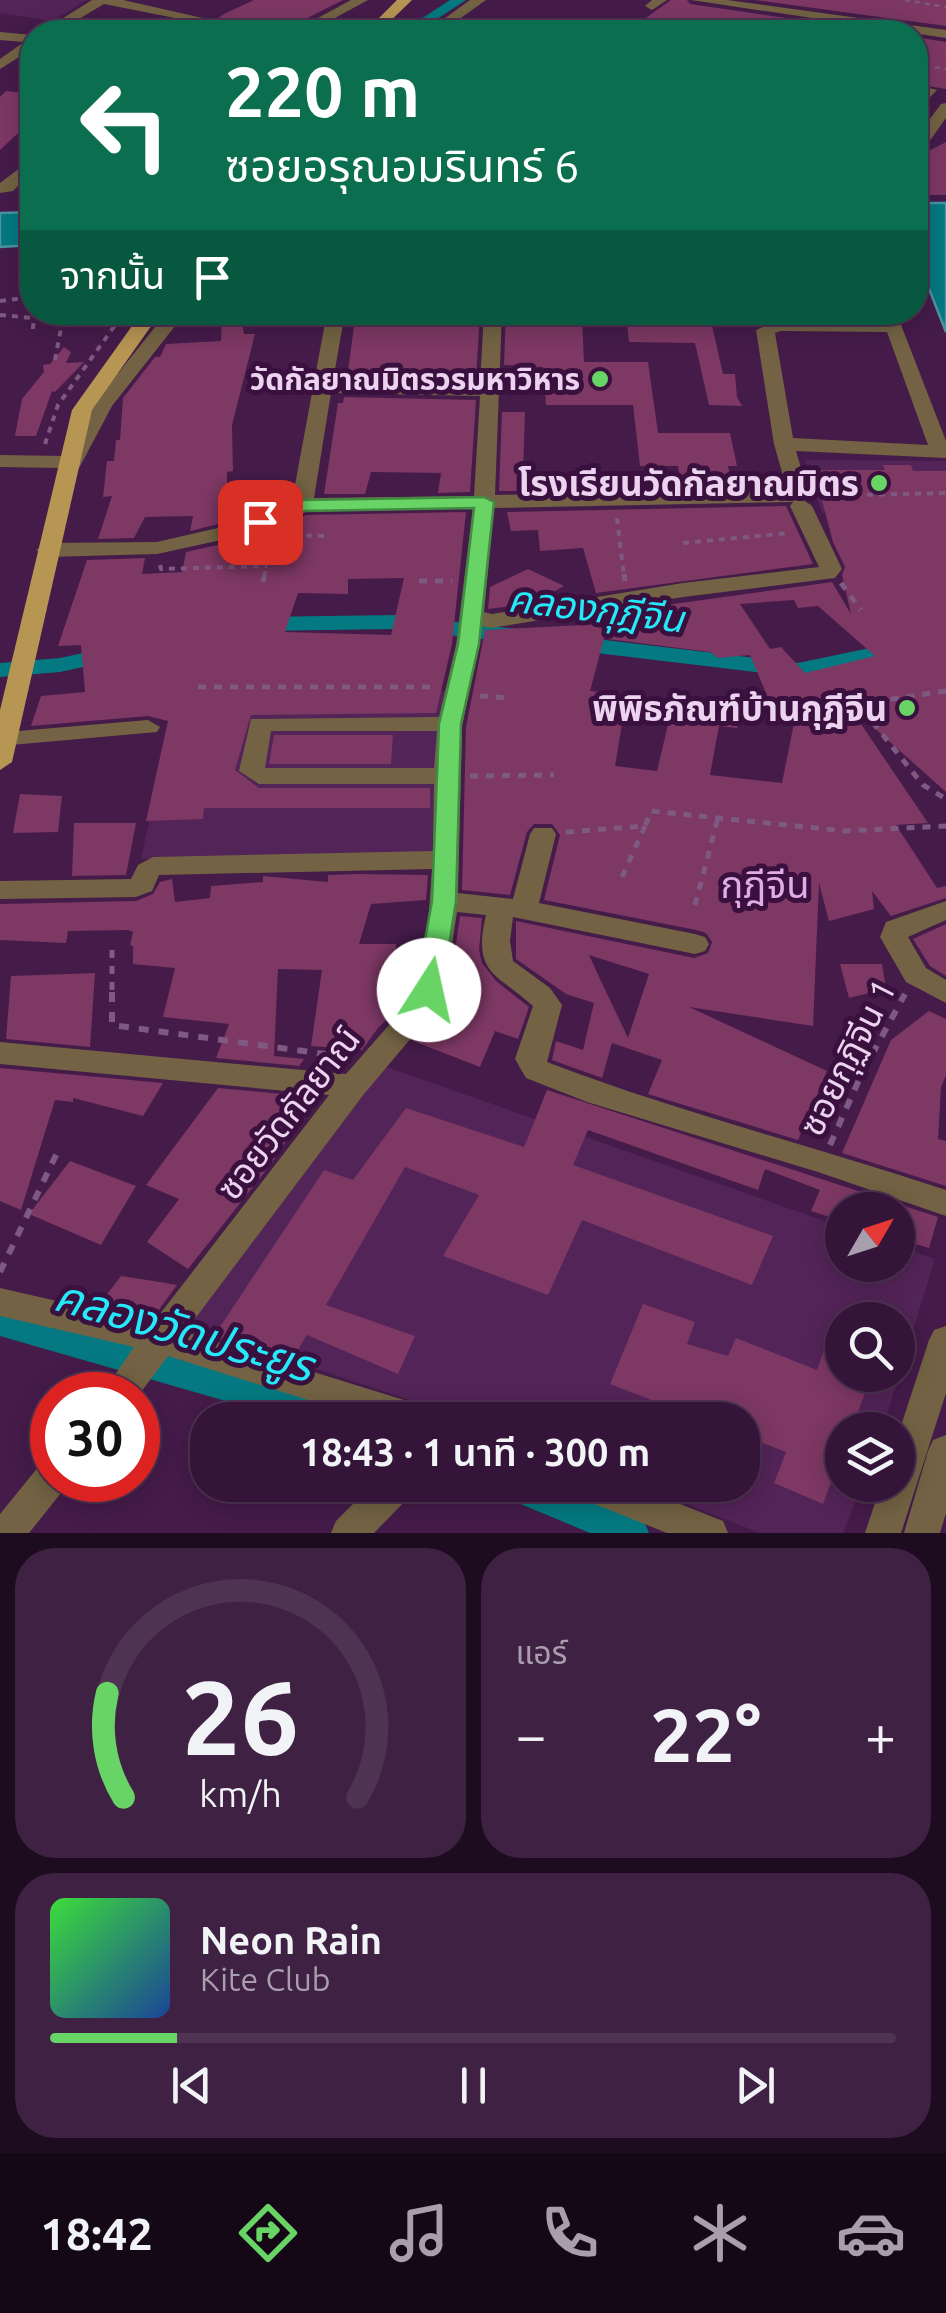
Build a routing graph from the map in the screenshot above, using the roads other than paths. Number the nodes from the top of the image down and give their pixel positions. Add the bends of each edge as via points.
1 (102, 0) edge
2 (169, 0) edge
3 (361, 0) edge
4 (405, 0) edge
5 (480, 0) edge
6 (678, 0) edge
7 (698, 0) edge
8 (147, 8) junction
9 (389, 14) junction
10 (71, 20) edge
11 (199, 20) edge
12 (322, 20) edge
13 (375, 20) edge
14 (394, 20) edge
15 (451, 20) edge
16 (772, 20) edge
17 (844, 20) edge
18 (930, 90) dead end
19 (928, 92) edge
20 (946, 107) edge
21 (928, 132) edge
22 (20, 176) edge
23 (0, 188) edge
24 (142, 325) edge
25 (168, 325) edge
26 (334, 325) edge
27 (492, 325) edge
28 (776, 325) edge
29 (893, 325) edge
30 (325, 386) junction
31 (489, 390) junction
32 (784, 444) junction
33 (946, 451) edge
34 (0, 461) edge
35 (65, 472) junction
36 (800, 501) junction
37 (484, 502) junction
38 (302, 505) junction
39 (47, 550) junction
40 (470, 626) junction
41 (450, 724) junction
42 (148, 727) dead end
43 (3, 751) edge
44 (446, 776) junction
45 (543, 834) road end
46 (444, 860) junction
47 (0, 890) edge
48 (444, 901) junction
49 (513, 908) junction
50 (946, 910) edge
51 (695, 944) dead end
52 (946, 994) edge
53 (0, 1053) edge
54 (353, 1086) junction
55 (946, 1203) edge
56 (0, 1302) edge
57 (161, 1339) junction
58 (946, 1340) edge
59 (136, 1372) edge
60 (362, 1402) edge
61 (946, 1451) edge
62 (31, 1502) edge
63 (379, 1502) edge
64 (622, 1502) edge
65 (666, 1525) edge
66 (7, 1533) edge
67 (348, 1533) edge
68 (710, 1533) edge
69 (883, 1533) edge
70 (922, 1533) edge

1 - 8 street
1 - 10 street
2 - 8 street
3 - 12 street
4 - 9 main road
5 - 15 street
6 - 16 street
7 - 17 street
8 - 11 street
9 - 13 main road
9 - 14 main road
18 - 19 street
20 - 21 street
22 - 23 street
24 - 35 main road via 82,410
25 - 35 street via 103,405
26 - 30 street
27 - 31 street, ซอยวัดกัลยาณ์
28 - 32 street via 764,330
29 - 33 street via 936,444
30 - 31 street
30 - 38 street
31 - 37 street, ซอยวัดกัลยาณ์
32 - 33 street
32 - 36 street
34 - 35 street
35 - 39 main road
36 - 37 street
36 - 40 street via 831,569 822,574
37 - 38 street
37 - 40 street, ซอยวัดกัลยาณ์
38 - 39 street via 276,525 157,548
39 - 43 main road
40 - 41 street, ซอยวัดกัลยาณ์
41 - 44 street, ซอยวัดกัลยาณ์
41 - 44 street via 260,724 252,772
42 - 43 street
44 - 46 street, ซอยวัดกัลยาณ์
45 - 49 street
46 - 47 street via 153,866 136,888
46 - 48 street, ซอยวัดกัลยาณ์
48 - 49 street
48 - 54 street, ซอยวัดกัลยาณ์ via 423,1005
49 - 51 street
49 - 55 street via 495,932 499,962 548,1005 530,1059 536,1070
50 - 52 street via 896,930 894,937 916,975
53 - 54 street
54 - 57 street, ซอยวัดกัลยาณ์
56 - 57 street
57 - 59 street, ซอยวัดกัลยาณ์
57 - 60 street
58 - 69 street
61 - 70 street
62 - 66 street
63 - 67 street
64 - 65 street
65 - 68 street

